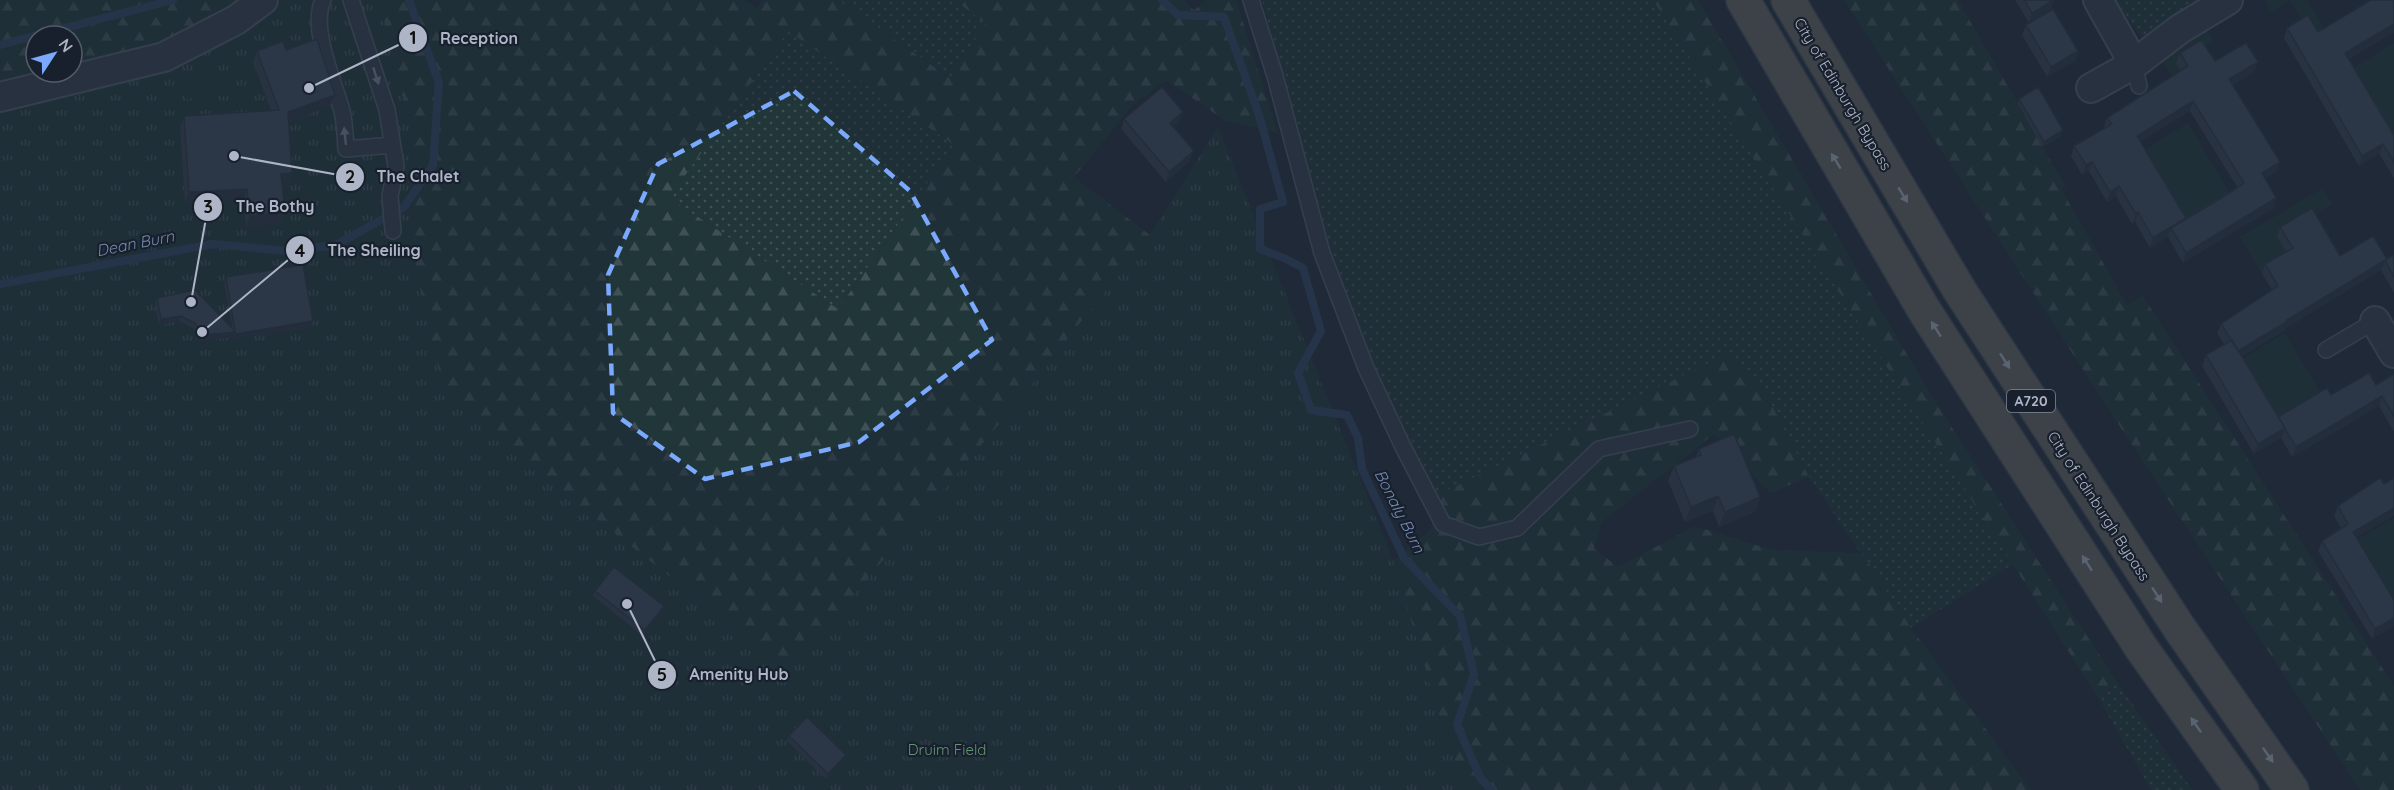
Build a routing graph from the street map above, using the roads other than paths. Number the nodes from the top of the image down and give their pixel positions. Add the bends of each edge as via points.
1 (263, 0) edge
2 (323, 0) edge
3 (351, 0) edge
4 (1251, 0) edge
5 (1743, 0) edge
6 (1788, 0) edge
7 (2098, 0) edge
8 (2228, 0) edge
9 (2137, 75) junction
10 (2091, 88) dead end
11 (0, 97) edge
12 (392, 145) junction
13 (393, 231) dead end
14 (2375, 321) joint
15 (2326, 350) dead end
16 (2394, 353) edge
17 (1690, 429) dead end
18 (2242, 790) edge
19 (2292, 790) edge

1 - 11 street via 237,20 164,57
12 -> 2 lane via 346,148 343,114 322,46
3 -> 12 lane via 387,110
4 - 17 lane via 1322,253 1366,368 1443,524 1479,537 1517,528 1599,449
18 -> 5 highway, A720 via 2142,649 1924,310
6 -> 19 highway, City of Edinburgh Bypass / A720 via 1960,291 2180,629
7 - 9 street
8 - 9 street via 2180,29
9 - 10 street
12 - 13 lane via 396,166 390,196
14 - 15 lane
14 - 16 street

